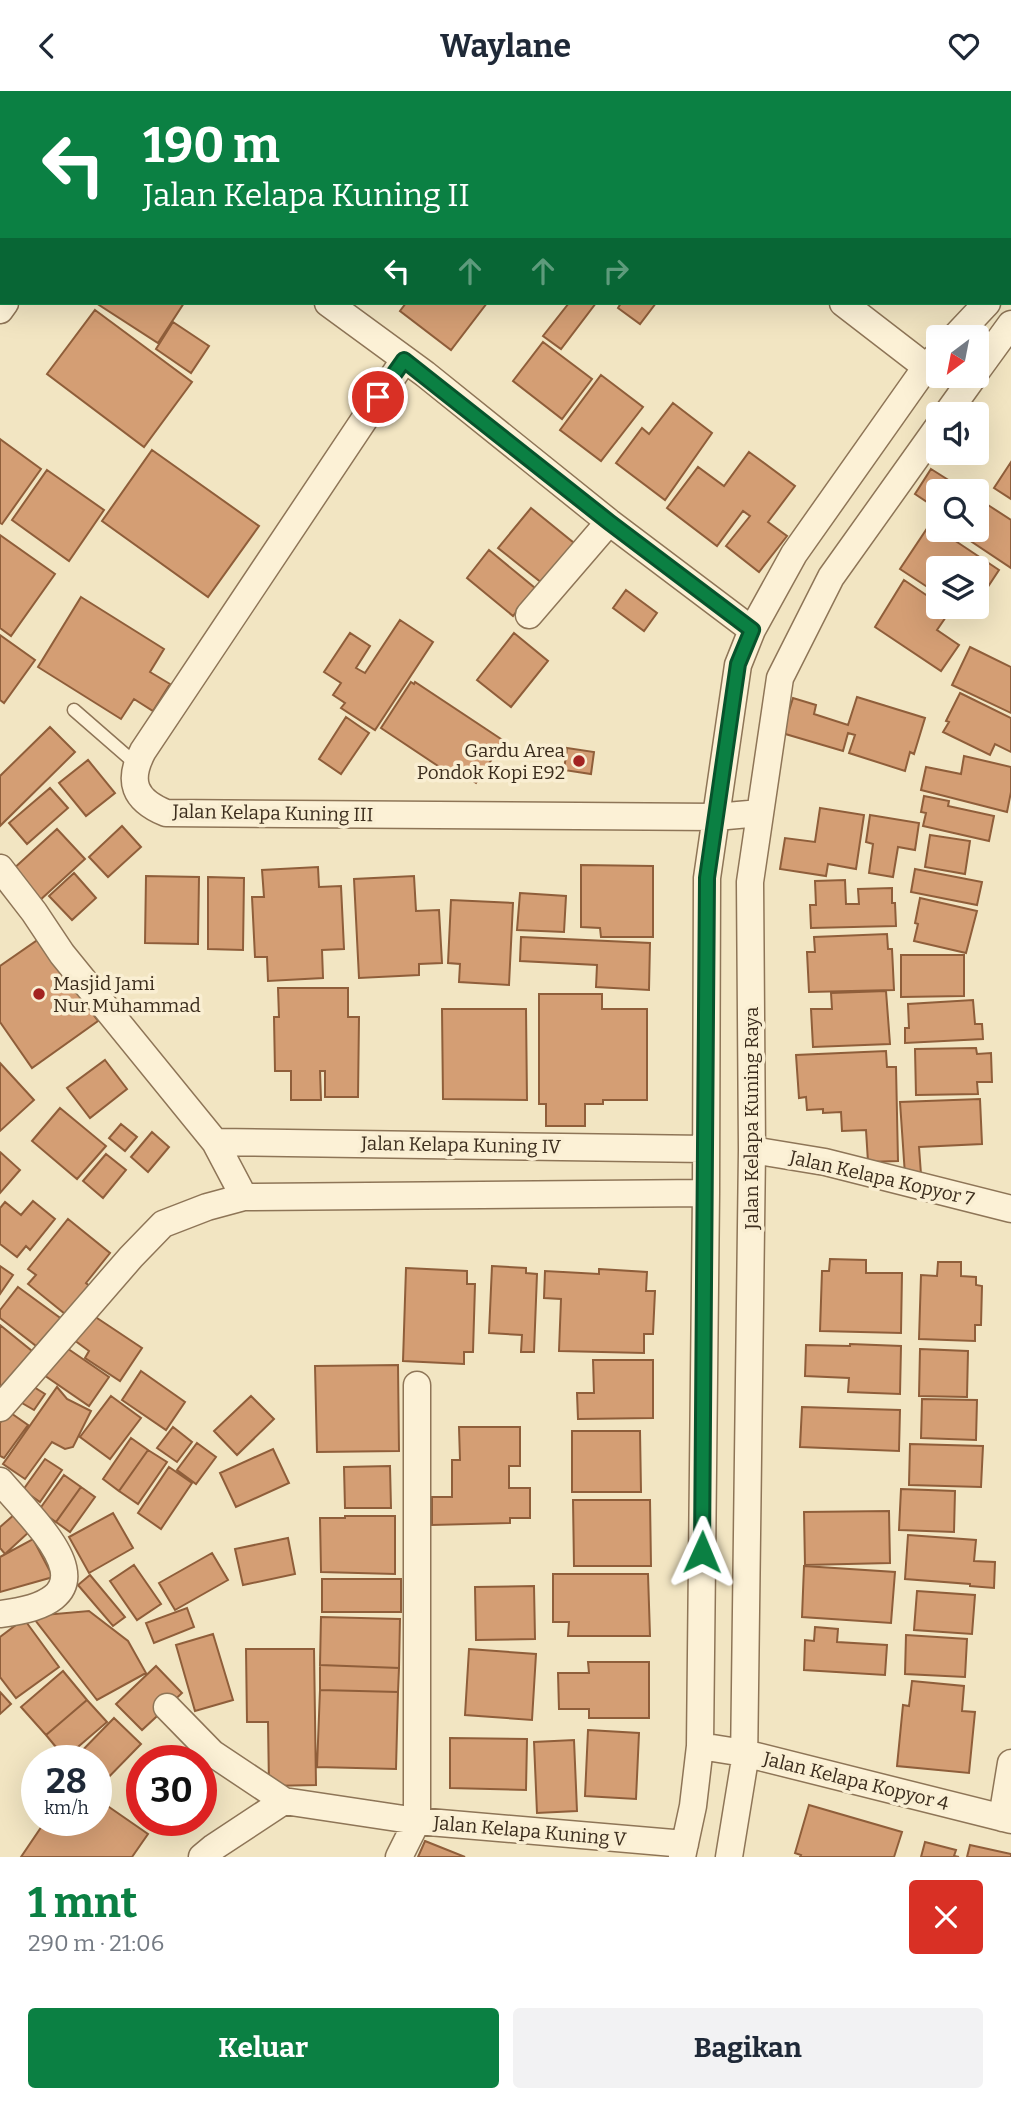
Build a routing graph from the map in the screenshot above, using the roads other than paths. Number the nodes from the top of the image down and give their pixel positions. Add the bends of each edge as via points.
1 (331, 305) edge
2 (846, 305) edge
3 (985, 305) edge
4 (1011, 324) edge
5 (966, 325) edge
6 (989, 355) edge
7 (926, 357) edge
8 (404, 360) junction
9 (926, 369) edge
10 (926, 444) edge
11 (609, 522) junction
12 (529, 615) dead end
13 (752, 630) junction
14 (74, 710) dead end
15 (136, 764) junction
16 (760, 813) junction
17 (716, 817) junction
18 (0, 868) edge
19 (215, 1142) junction
20 (706, 1149) junction
21 (752, 1150) junction
22 (706, 1193) junction
23 (244, 1197) junction
24 (1011, 1209) edge
25 (417, 1385) dead end
26 (0, 1408) edge
27 (0, 1481) edge
28 (0, 1614) edge
29 (167, 1707) dead end
30 (700, 1746) junction
31 (744, 1753) junction
32 (1011, 1763) edge
33 (284, 1801) junction
34 (1007, 1819) edge
35 (416, 1821) junction
36 (683, 1851) edge
37 (202, 1857) edge
38 (399, 1857) edge
39 (729, 1857) edge

1 - 8 street
2 - 7 street
3 - 5 street
4 - 6 street
8 - 11 street
8 - 15 street
9 - 13 street via 794,554
10 - 16 street, Jalan Kelapa Kuning Raya via 831,577 780,678
11 - 12 street
11 - 13 street
13 - 17 street via 738,664
14 - 15 lane
15 - 17 street, Jalan Kelapa Kuning III via 133,776 142,799 166,813
16 - 17 street, Jalan Kelapa Kuning III
16 - 21 street, Jalan Kelapa Kuning Raya via 750,882
17 - 20 street via 707,878
18 - 19 street via 62,954
19 - 20 street, Jalan Kelapa Kuning IV
19 - 23 street
20 - 22 street
21 - 24 street, Jalan Kelapa Kopyor 7 via 825,1163
21 - 31 street, Jalan Kelapa Kuning Raya
22 - 23 street
22 - 30 street
23 - 26 street via 163,1224
25 - 35 street
27 - 28 street via 54,1543 65,1571 54,1597 39,1607
29 - 33 street via 212,1753
30 - 31 street, Jalan Kelapa Kopyor 4
30 - 36 street
31 - 34 street, Jalan Kelapa Kopyor 4
31 - 39 street, Jalan Kelapa Kuning Raya
32 - 34 street
33 - 35 street, Jalan Kelapa Kuning V
33 - 37 street
35 - 36 street, Jalan Kelapa Kuning V
35 - 38 street, Jalan Kelapa Kuning V

